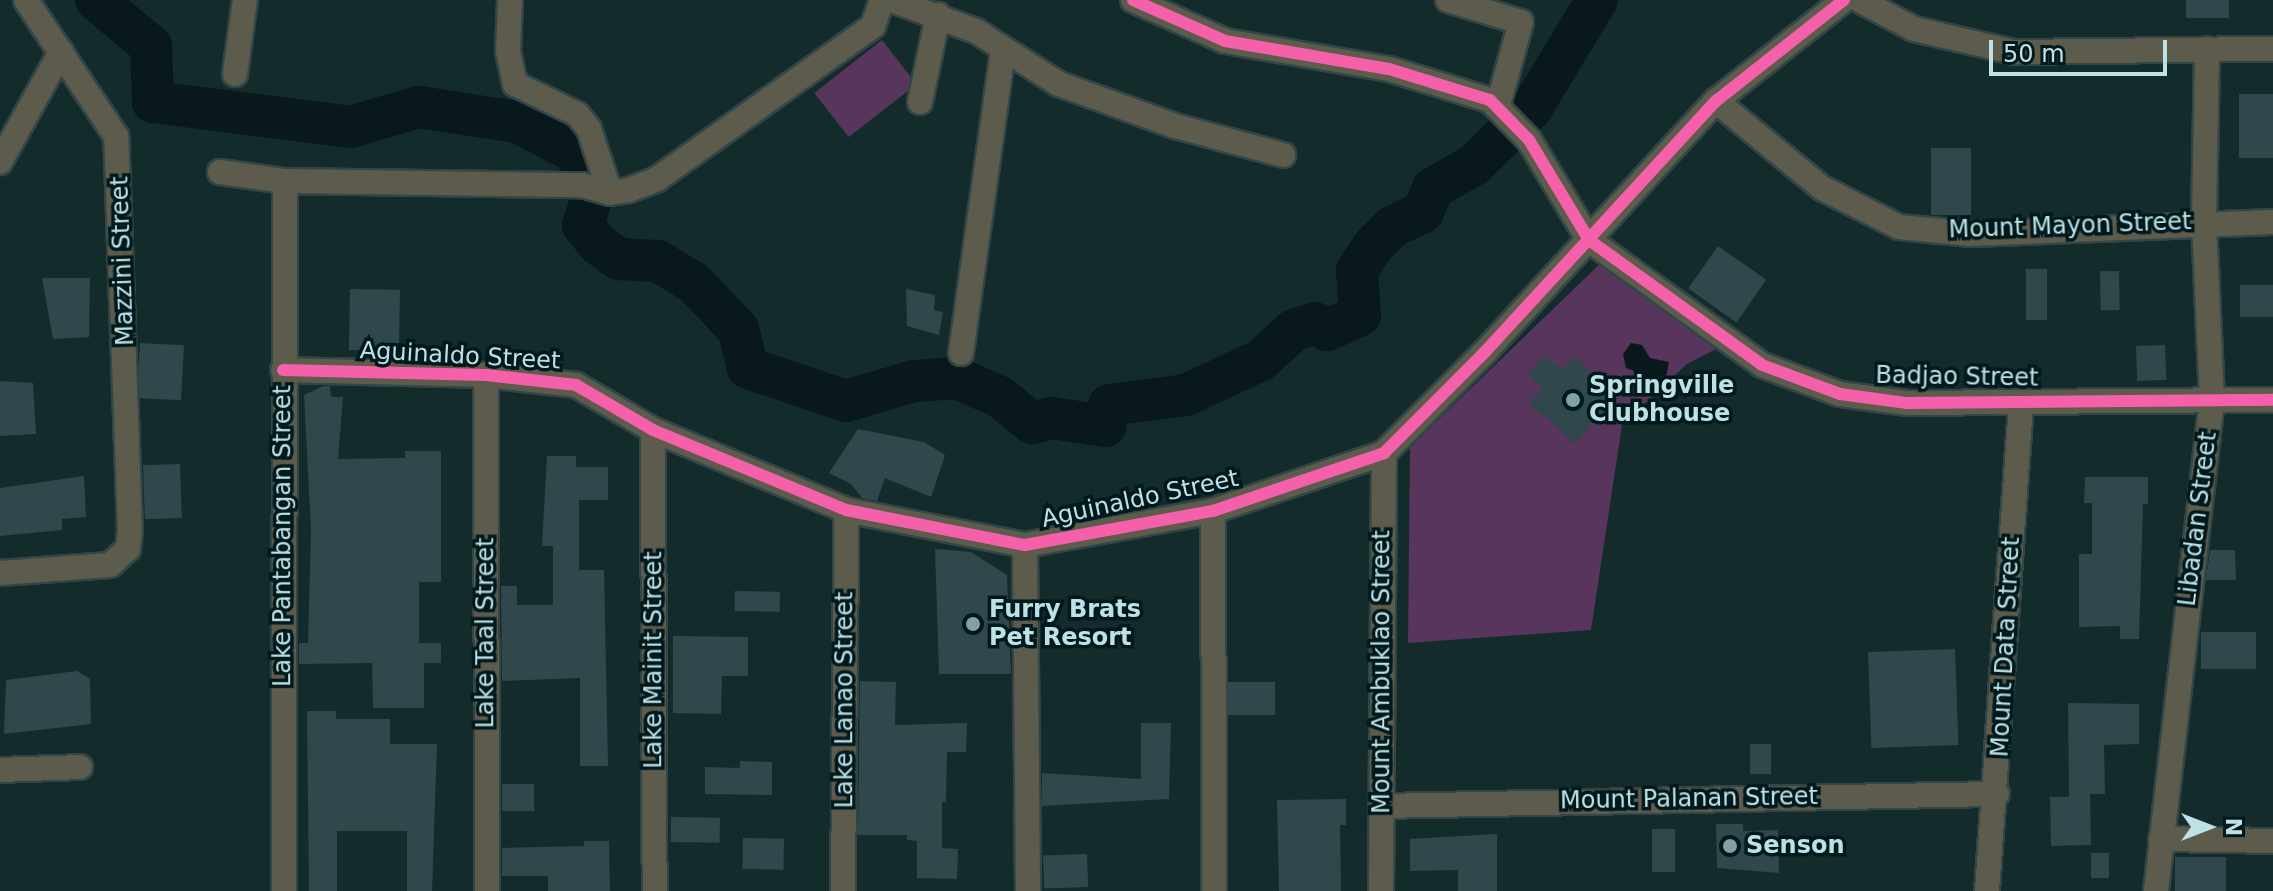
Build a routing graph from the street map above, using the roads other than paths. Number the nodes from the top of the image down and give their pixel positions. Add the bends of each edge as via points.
1 (26, 0) edge
2 (245, 0) edge
3 (510, 0) edge
4 (882, 0) edge
5 (892, 0) edge
6 (1133, 0) edge
7 (1448, 0) edge
8 (1844, 0) edge
9 (1859, 0) edge
10 (938, 15) junction
11 (1003, 49) junction
12 (2207, 49) junction
13 (2273, 49) edge
14 (61, 52) junction
15 (235, 74) dead end
16 (1716, 101) junction
17 (920, 102) dead end
18 (1503, 110) junction
19 (1283, 155) dead end
20 (0, 162) edge
21 (220, 172) dead end
22 (285, 181) junction
23 (597, 190) junction
24 (2204, 222) junction
25 (2273, 222) edge
26 (1589, 240) junction
27 (961, 353) dead end
28 (283, 370) junction
29 (486, 375) junction
30 (2212, 399) junction
31 (2273, 400) edge
32 (2021, 402) junction
33 (653, 430) junction
34 (1384, 453) junction
35 (846, 510) junction
36 (1213, 511) junction
37 (1025, 545) junction
38 (0, 573) edge
39 (80, 767) dead end
40 (0, 770) edge
41 (1997, 794) junction
42 (1381, 806) junction
43 (2161, 839) junction
44 (2273, 841) edge
45 (284, 891) edge
46 (487, 891) edge
47 (655, 891) edge
48 (843, 891) edge
49 (1028, 891) edge
50 (1214, 891) edge
51 (1381, 891) edge
52 (1987, 891) edge
53 (2156, 891) edge

1 - 14 street, Mazzini Street
2 - 15 street
3 - 23 street via 508,51 515,84 577,114 589,129
4 - 23 street via 873,26 657,179
5 - 10 street
6 - 18 street via 1225,41 1389,69
7 - 18 street via 1521,22
8 - 16 street, Aguinaldo Street
9 - 12 street via 1914,29 2014,52
10 - 11 street
10 - 17 street
11 - 19 street via 1059,84 1175,126
11 - 27 street
12 - 13 street
12 - 24 street, Libadan Street
14 - 20 street
14 - 38 street, Mazzini Street via 116,136 120,160 128,549 110,565
16 - 24 street, Mount Mayon Street via 1822,188 1899,227 1971,234
16 - 26 street, Aguinaldo Street
18 - 26 street via 1529,140
21 - 22 street
22 - 23 street
22 - 28 street, Lake Pantabangan Street
24 - 25 street, Mount Mayon Street
24 - 30 street, Libadan Street
26 - 32 street, Badjao Street via 1762,365 1840,394 1907,403
26 - 34 street, Aguinaldo Street
28 - 29 street, Aguinaldo Street
28 - 45 street, Lake Pantabangan Street
29 - 33 street, Aguinaldo Street via 576,385
29 - 46 street, Lake Taal Street
30 - 31 street, Badjao Street
30 - 32 street, Badjao Street
30 - 43 street, Libadan Street
32 - 41 street, Mount Data Street
33 - 35 street, Aguinaldo Street
33 - 47 street, Lake Mainit Street
34 - 36 street, Aguinaldo Street
34 - 42 street, Mount Ambuklao Street
35 - 37 street, Aguinaldo Street
35 - 48 street, Lake Lanao Street
36 - 37 street, Aguinaldo Street
36 - 50 street
37 - 49 street
39 - 40 street
41 - 42 street, Mount Palanan Street
41 - 52 street, Mount Data Street
42 - 51 street, Mount Ambuklao Street
43 - 44 street
43 - 53 street, Libadan Street

